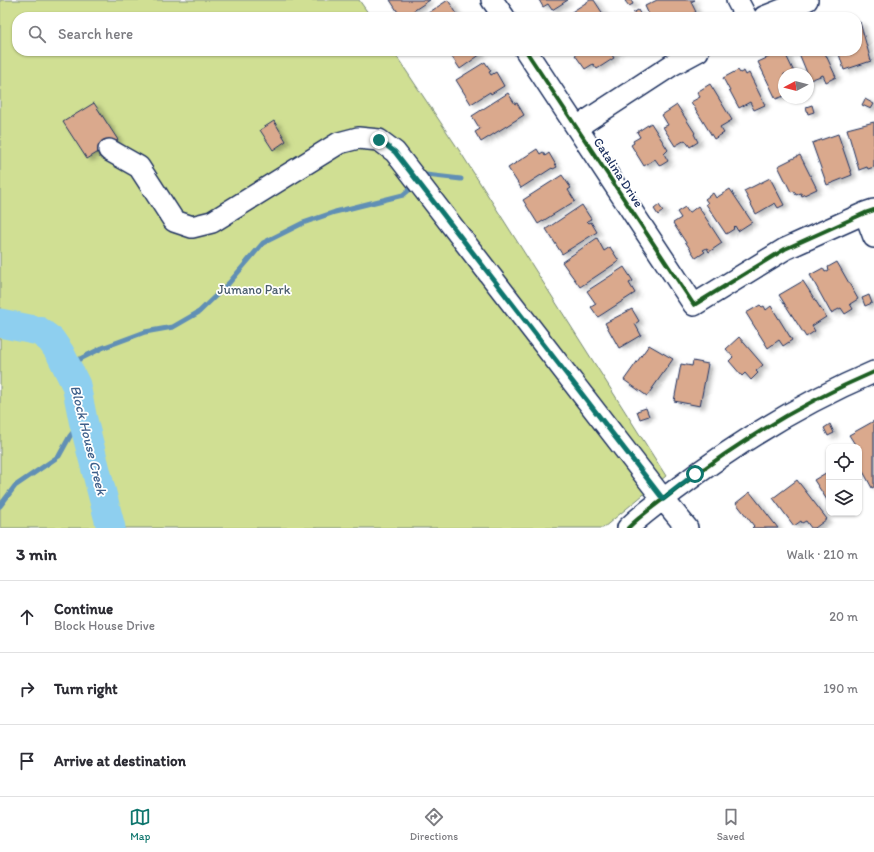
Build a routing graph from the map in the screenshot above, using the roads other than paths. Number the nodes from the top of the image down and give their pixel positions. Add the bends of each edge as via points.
1 (492, 0) edge
2 (737, 0) edge
3 (807, 0) edge
4 (500, 12) edge
5 (743, 12) edge
6 (777, 12) edge
7 (529, 56) edge
8 (689, 56) edge
9 (577, 127) junction
10 (109, 150) dead end
11 (870, 212) edge
12 (874, 237) edge
13 (874, 372) edge
14 (663, 499) junction
15 (628, 528) edge
16 (687, 528) edge

1 - 4 street
2 - 5 street
3 - 6 street
7 - 9 street, Catalina Drive
8 - 9 street
9 - 11 street, Catalina Drive via 694,305 785,249
10 - 14 street via 139,167 174,221 192,227 212,222 339,143 358,138 379,140 395,152
11 - 12 street
13 - 14 street via 775,422 695,474
14 - 15 street
14 - 16 street

